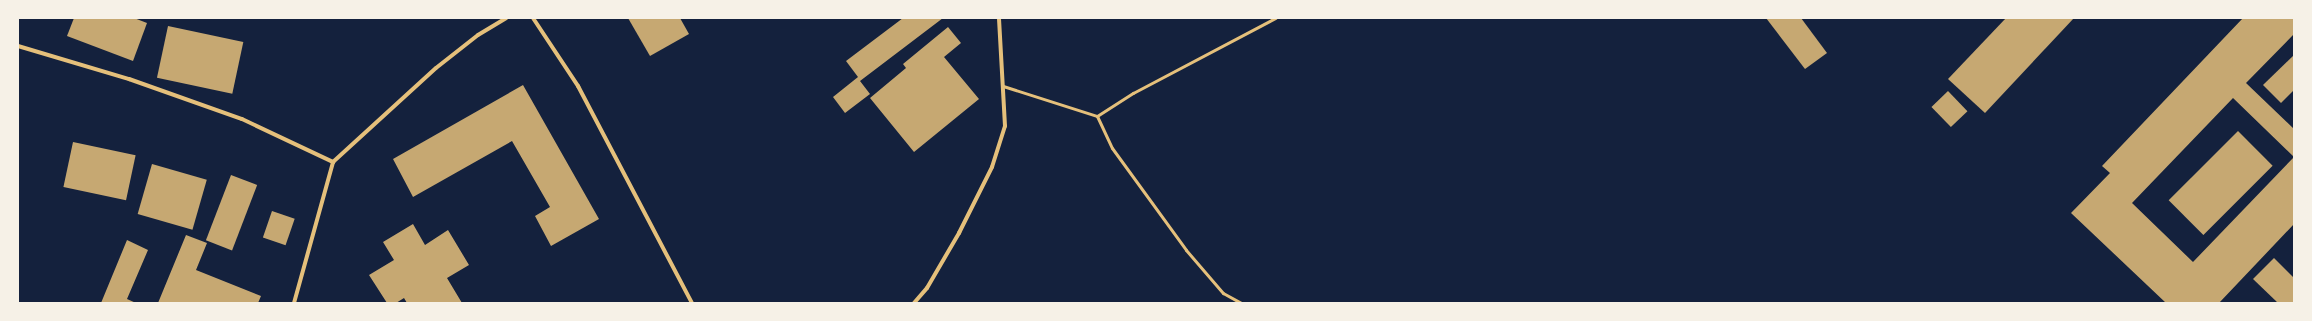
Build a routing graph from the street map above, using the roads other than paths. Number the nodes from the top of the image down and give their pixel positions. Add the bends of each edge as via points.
1 (506, 18) edge
2 (533, 18) edge
3 (999, 18) edge
4 (1275, 18) edge
5 (18, 46) edge
6 (1003, 86) junction
7 (1097, 116) junction
8 (333, 162) junction
9 (294, 303) edge
10 (692, 303) edge
11 (914, 303) edge
12 (1241, 303) edge

1 - 8 street via 478,35 436,68
2 - 10 street via 578,86
3 - 6 street
4 - 7 lane via 1133,93
5 - 8 street via 129,78 234,116
6 - 7 lane
6 - 11 street via 1005,126 992,166 959,233 927,288
7 - 12 lane via 1112,148 1186,250 1223,293
8 - 9 street

